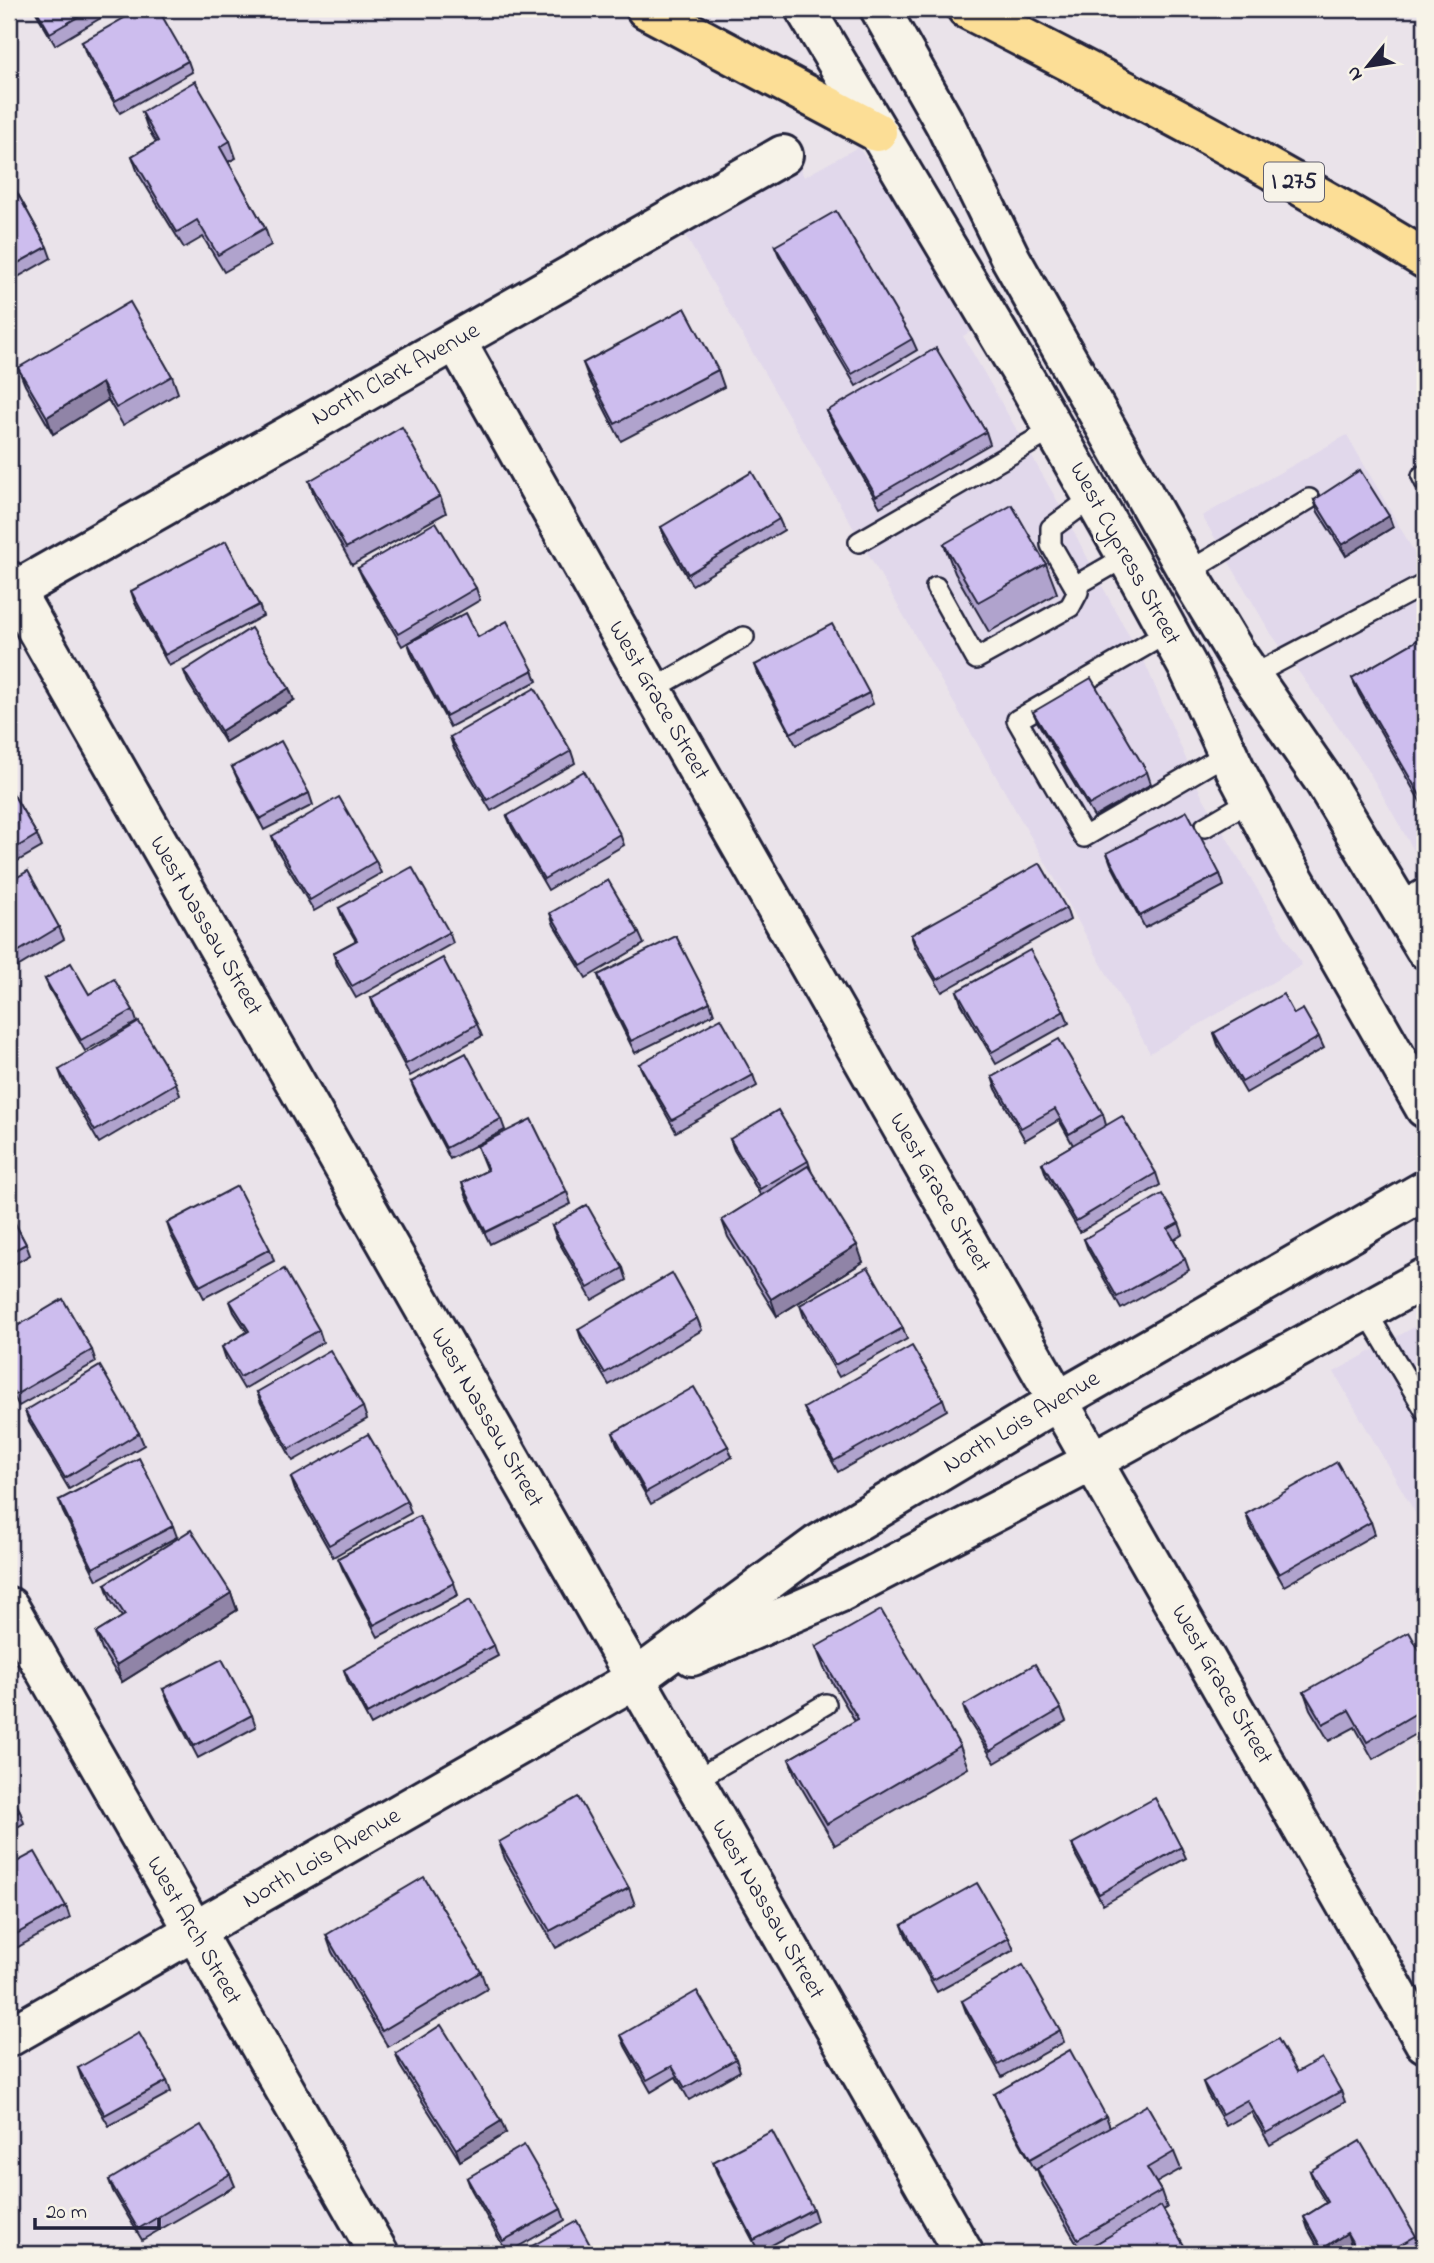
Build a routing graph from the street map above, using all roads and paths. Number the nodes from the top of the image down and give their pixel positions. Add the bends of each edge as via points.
1 (646, 9) edge
2 (805, 9) edge
3 (880, 9) edge
4 (967, 9) edge
5 (877, 132) junction
6 (783, 155) dead end
7 (1425, 259) edge
8 (456, 341) junction
9 (1054, 429) junction
10 (1093, 496) junction
11 (1309, 499) dead end
12 (859, 542) dead end
13 (1126, 556) junction
14 (1188, 572) junction
15 (1425, 584) edge
16 (1075, 586) junction
17 (936, 587) dead end
18 (11, 589) edge
19 (1169, 632) junction
20 (744, 637) dead end
21 (1251, 676) junction
22 (652, 690) junction
23 (1228, 753) junction
24 (1251, 800) junction
25 (1205, 827) dead end
26 (1412, 896) edge
27 (1425, 949) edge
28 (1425, 1108) edge
29 (1425, 1190) edge
30 (1425, 1278) edge
31 (1366, 1311) junction
32 (1058, 1401) junction
33 (1425, 1410) edge
34 (1093, 1461) junction
35 (9, 1607) edge
36 (635, 1679) junction
37 (826, 1704) edge
38 (693, 1781) junction
39 (194, 1933) junction
40 (9, 2037) edge
41 (1425, 2043) edge
42 (379, 2254) edge
43 (964, 2254) edge

1 - 5 highway
2 - 5 street, West Cypress Street
3 - 14 street, West Cypress Street via 945,124 1011,259
4 - 7 highway, I 275 via 1161,108
5 - 9 street, West Cypress Street
6 - 8 street, North Clark Avenue
8 - 18 street, North Clark Avenue
8 - 22 street, West Grace Street
9 - 10 street, West Cypress Street
9 - 12 lane
10 - 13 street, West Cypress Street
10 - 16 lane via 1051,528 1051,545
11 - 14 lane
13 - 16 lane
13 - 19 street, West Cypress Street
14 - 21 street, West Cypress Street
15 - 21 lane
16 - 17 lane via 1078,592 1070,607 976,660
18 - 36 street, West Nassau Street
19 - 23 street, West Cypress Street
19 - 23 lane via 1017,720 1084,837
20 - 22 lane
21 - 26 street, West Cypress Street
22 - 32 street, West Grace Street
23 - 24 street, West Cypress Street
24 - 25 lane
24 - 28 street, West Cypress Street
26 - 27 street, West Cypress Street
29 - 32 street, North Lois Avenue
30 - 31 street, North Lois Avenue
31 - 33 lane
31 - 34 street, North Lois Avenue
32 - 34 street, West Grace Street
32 - 36 street, North Lois Avenue via 817,1545
34 - 36 street, North Lois Avenue via 841,1592
34 - 41 street, West Grace Street
35 - 39 street, West Arch Street
36 - 38 street, West Nassau Street
36 - 39 street, North Lois Avenue
37 - 38 lane
38 - 43 street, West Nassau Street
39 - 40 street, North Lois Avenue
39 - 42 street, West Arch Street

